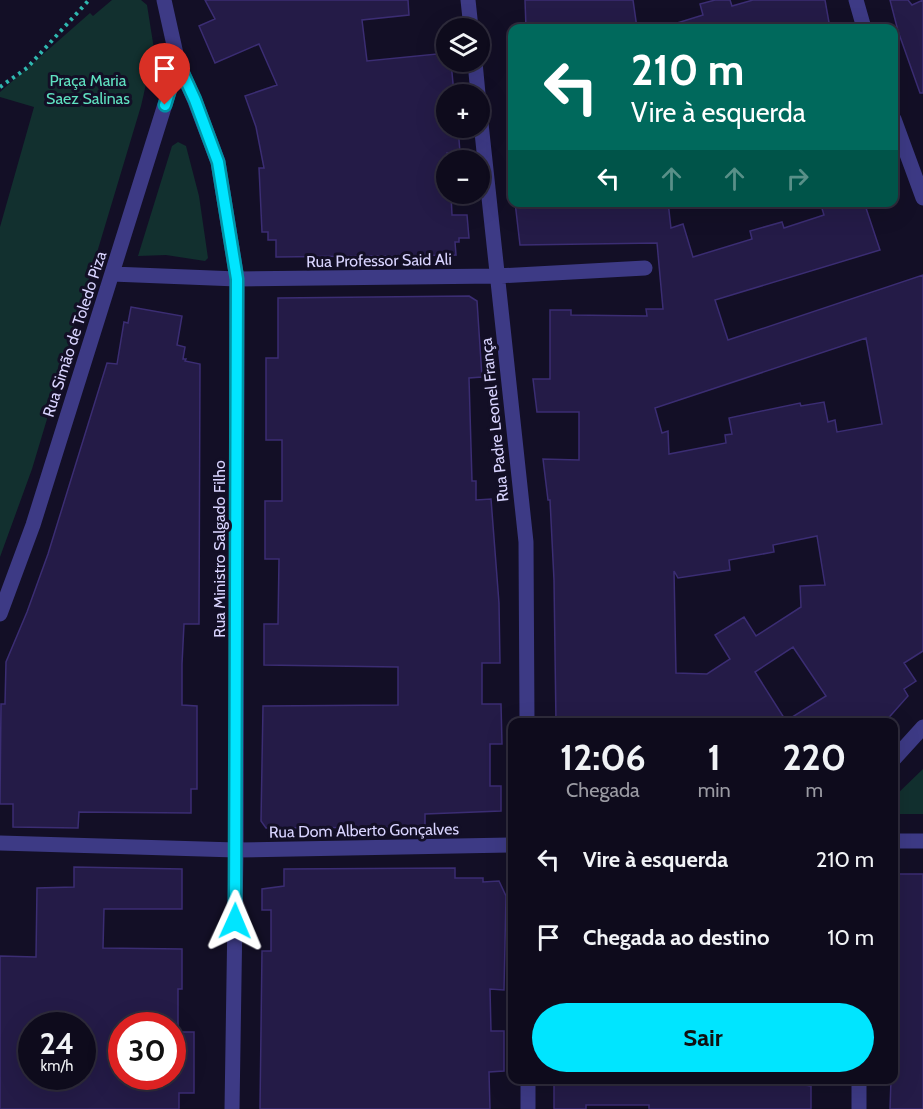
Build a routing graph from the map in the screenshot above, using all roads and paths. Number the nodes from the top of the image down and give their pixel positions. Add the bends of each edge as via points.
1 (89, 0) edge
2 (164, 0) edge
3 (468, 0) edge
4 (856, 0) edge
5 (470, 18) edge
6 (863, 24) edge
7 (178, 63) junction
8 (0, 87) edge
9 (898, 130) edge
10 (483, 138) edge
11 (923, 198) edge
12 (645, 268) dead end
13 (112, 274) junction
14 (497, 276) junction
15 (237, 279) junction
16 (0, 614) edge
17 (527, 718) edge
18 (923, 727) edge
19 (898, 755) edge
20 (898, 841) edge
21 (923, 841) edge
22 (0, 843) edge
23 (508, 845) edge
24 (236, 850) junction
25 (528, 1084) edge
26 (859, 1084) edge
27 (232, 1109) edge
28 (528, 1109) edge
29 (859, 1109) edge

1 - 8 path via 27,68
2 - 7 street, Rua Ministro Salgado Filho
3 - 5 street
4 - 6 street
7 - 13 street, Rua Simão de Toledo Piza
7 - 15 street, Rua Ministro Salgado Filho via 218,162
9 - 11 street
10 - 14 street, Rua Padre Leonel França
12 - 14 street, Rua Professor Said Ali
13 - 15 street, Rua Professor Said Ali
13 - 16 street, Rua Simão de Toledo Piza via 33,525
14 - 15 street, Rua Professor Said Ali
14 - 17 street, Rua Padre Leonel França via 525,542
15 - 24 street, Rua Ministro Salgado Filho
18 - 19 street
20 - 21 street
22 - 24 street, Rua Dom Alberto Gonçalves
23 - 24 street, Rua Dom Alberto Gonçalves
24 - 27 street, Rua Ministro Salgado Filho
25 - 28 street
26 - 29 street

